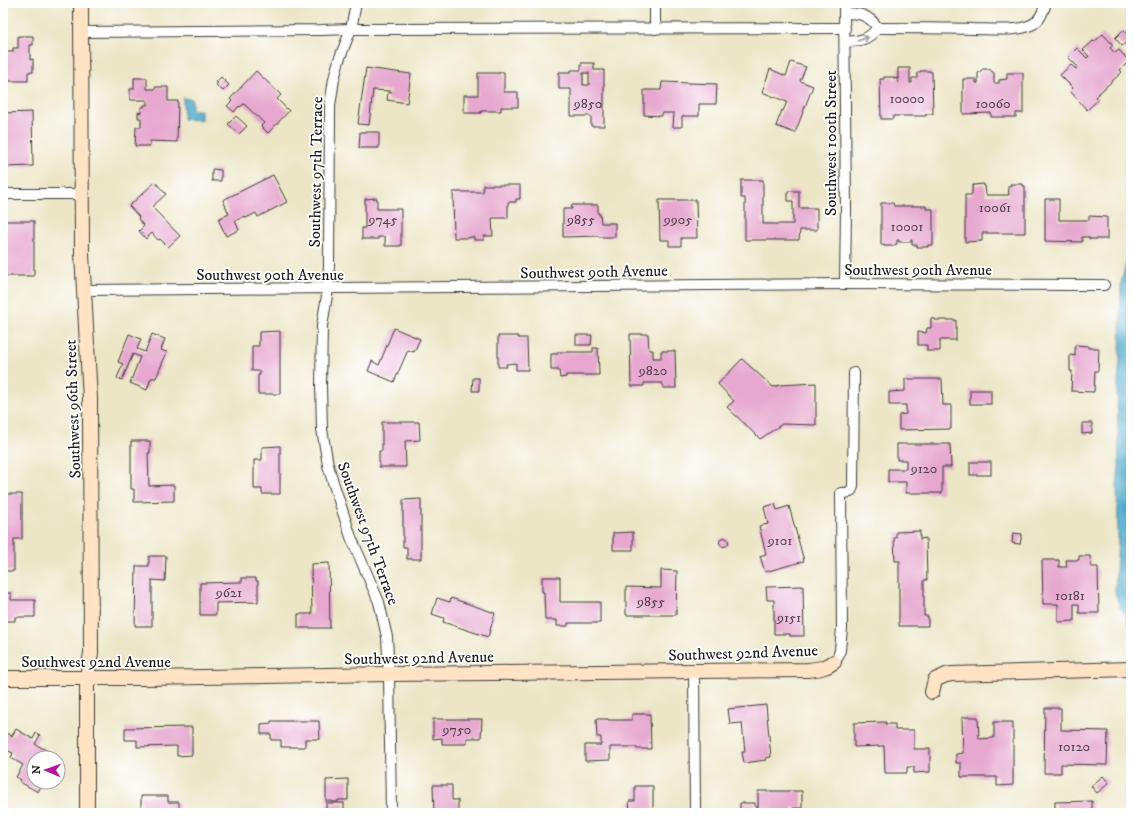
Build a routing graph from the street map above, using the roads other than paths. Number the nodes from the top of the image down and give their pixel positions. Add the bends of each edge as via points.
1 (81, 3) edge
2 (356, 3) edge
3 (655, 3) edge
4 (1046, 3) edge
5 (844, 8) edge
6 (844, 28) junction
7 (878, 28) junction
8 (352, 29) junction
9 (655, 29) junction
10 (81, 32) junction
11 (845, 42) junction
12 (3, 194) edge
13 (82, 194) junction
14 (845, 284) junction
15 (1104, 285) dead end
16 (328, 289) junction
17 (84, 290) junction
18 (854, 373) dead end
19 (834, 662) joint
20 (1131, 670) edge
21 (694, 672) junction
22 (389, 674) junction
23 (87, 677) junction
24 (3, 678) edge
25 (932, 692) dead end
26 (87, 813) edge
27 (391, 813) edge
28 (695, 813) edge

1 - 10 street, Southwest 96th Street
2 - 8 street, Southwest 97th Terrace
3 - 9 street
4 - 7 street via 1038,20 1026,27
5 - 6 street, Southwest 100th Street
5 - 7 street via 867,17
6 - 9 street
6 - 11 street, Southwest 100th Street
11 -> 7 street via 862,40
8 - 9 street
8 - 10 street
8 - 16 street, Southwest 97th Terrace via 337,69 330,106
10 - 13 street, Southwest 96th Street
11 - 14 street, Southwest 100th Street
12 - 13 street
13 - 17 street, Southwest 96th Street
14 - 15 street, Southwest 90th Avenue
14 - 16 street, Southwest 90th Avenue
16 - 17 street, Southwest 90th Avenue
16 - 22 street, Southwest 97th Terrace via 322,326 321,364 321,410 325,448 332,482 344,518 379,602 387,637
17 - 23 street, Southwest 96th Street via 91,469 91,653
18 - 19 street via 853,490 841,494 842,628 840,650
19 - 21 street, Southwest 92nd Avenue via 819,669 808,670
20 - 25 street via 952,674 935,680
21 - 22 street, Southwest 92nd Avenue
21 - 28 street
22 - 23 street, Southwest 92nd Avenue
22 - 27 street, Southwest 97th Terrace
23 - 24 street, Southwest 92nd Avenue
23 - 26 street, Southwest 96th Street

